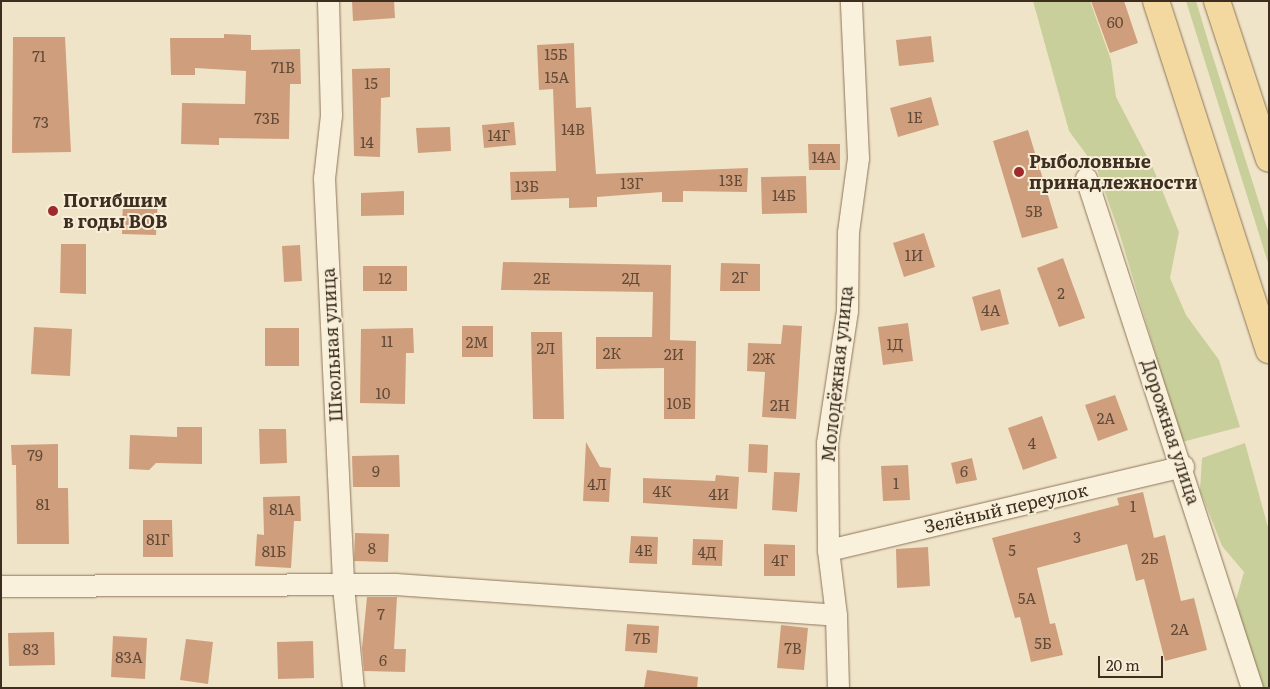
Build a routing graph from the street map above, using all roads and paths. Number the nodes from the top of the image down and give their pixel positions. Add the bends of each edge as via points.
1 (328, 1) edge
2 (850, 1) edge
3 (1156, 1) edge
4 (1217, 1) edge
5 (1269, 159) edge
6 (1086, 178) dead end
7 (1269, 350) edge
8 (1183, 466) junction
9 (828, 550) junction
10 (1, 586) edge
11 (343, 586) junction
12 (836, 615) junction
13 (353, 688) edge
14 (838, 688) edge
15 (1252, 688) edge

1 - 11 street, Школьная улица via 331,115 324,178
2 - 9 street, Молодёжная улица via 858,158 848,232 847,310 827,443
3 - 7 main road
4 - 5 main road
6 - 8 street, Дорожная улица
8 - 9 street, Зелёный переулок
8 - 15 street, Дорожная улица
9 - 12 street, Молодёжная улица
10 - 11 street
11 - 12 street via 395,584
11 - 13 street, Школьная улица
12 - 14 street, Молодёжная улица

